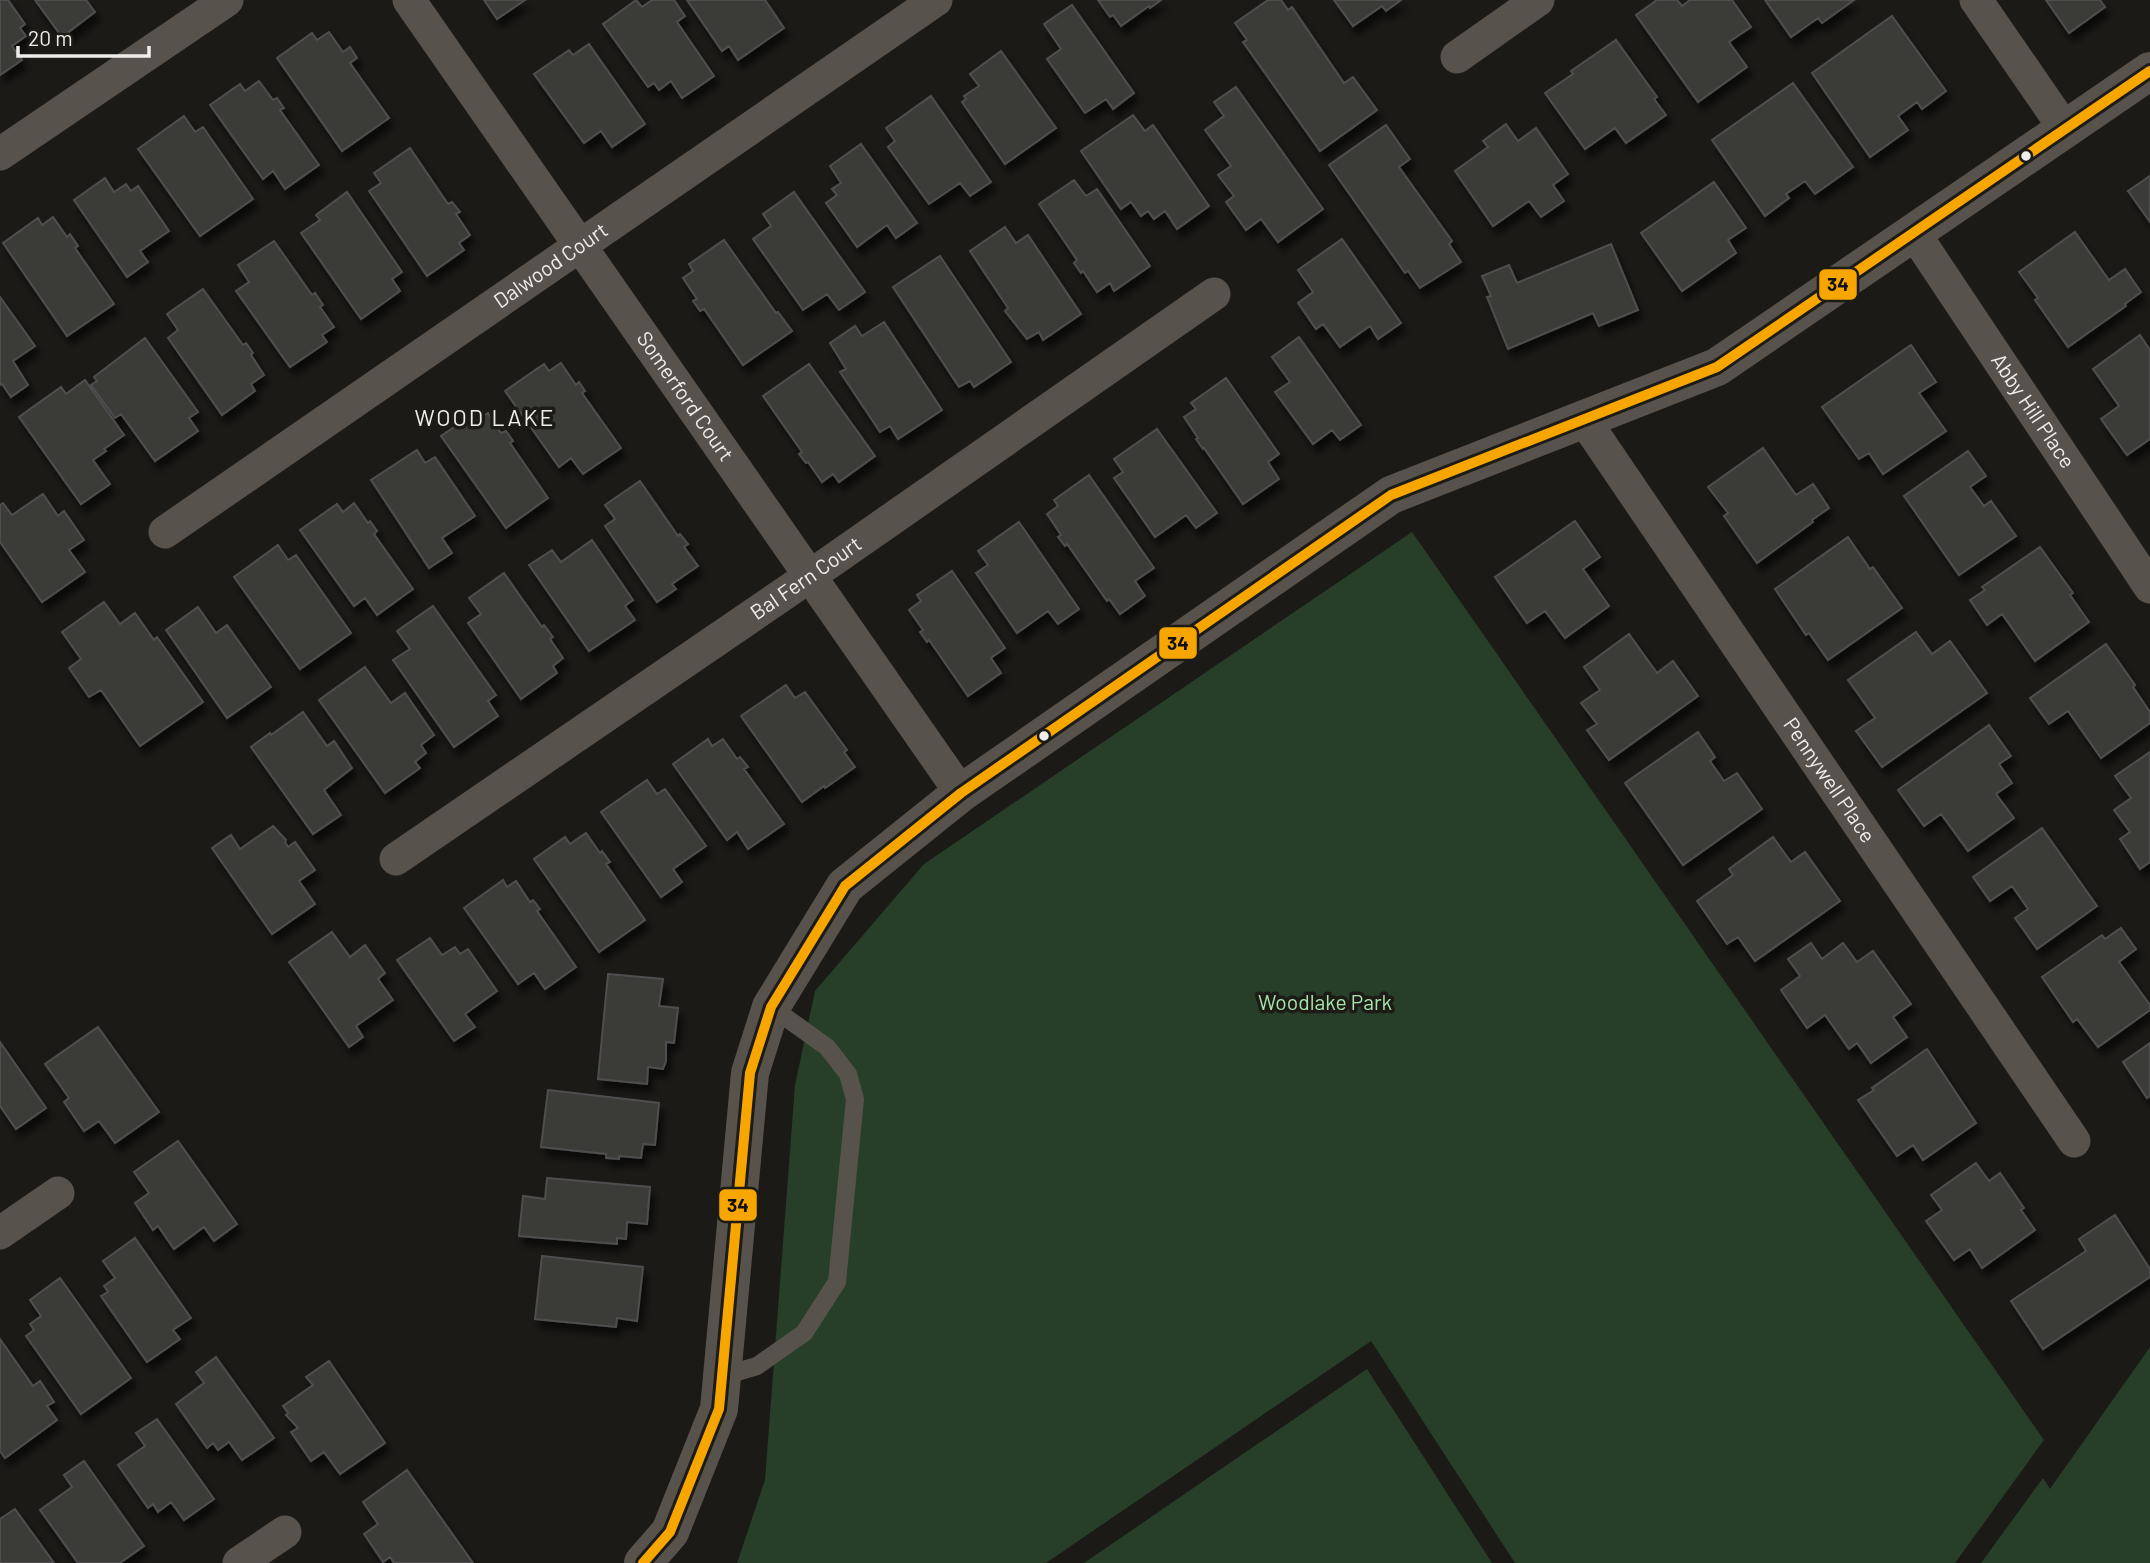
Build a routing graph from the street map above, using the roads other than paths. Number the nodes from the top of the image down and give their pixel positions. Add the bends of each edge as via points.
1 (227, 0) edge
2 (409, 0) edge
3 (936, 0) edge
4 (1538, 0) edge
5 (1976, 0) edge
6 (1457, 57) dead end
7 (2150, 71) edge
8 (2066, 129) junction
9 (0, 154) edge
10 (1914, 233) junction
11 (581, 246) junction
12 (1214, 294) dead end
13 (1583, 418) junction
14 (165, 532) dead end
15 (810, 576) junction
16 (2150, 587) edge
17 (961, 793) junction
18 (396, 859) dead end
19 (771, 1007) junction
20 (2074, 1141) dead end
21 (58, 1194) dead end
22 (0, 1233) edge
23 (723, 1376) junction
24 (285, 1532) dead end
25 (239, 1563) edge
26 (643, 1563) edge

1 - 9 street
2 - 11 street, Somerford Court
3 - 11 street, Dalwood Court
4 - 6 street
5 - 8 street
7 - 8 street
8 - 10 street
10 - 13 street via 1717,367
10 - 16 street, Abby Hill Place
11 - 14 street, Dalwood Court
11 - 15 street, Somerford Court
12 - 15 street, Bal Fern Court
13 - 17 street via 1391,495
13 - 20 street, Pennywell Place
15 - 17 street, Somerford Court
15 - 18 street, Bal Fern Court
17 - 19 street via 845,886
19 - 23 street via 750,1073
19 - 23 lane via 827,1047 848,1074 855,1099 837,1282 804,1334 758,1366
21 - 22 street
23 - 26 street via 719,1409 670,1531
24 - 25 street

